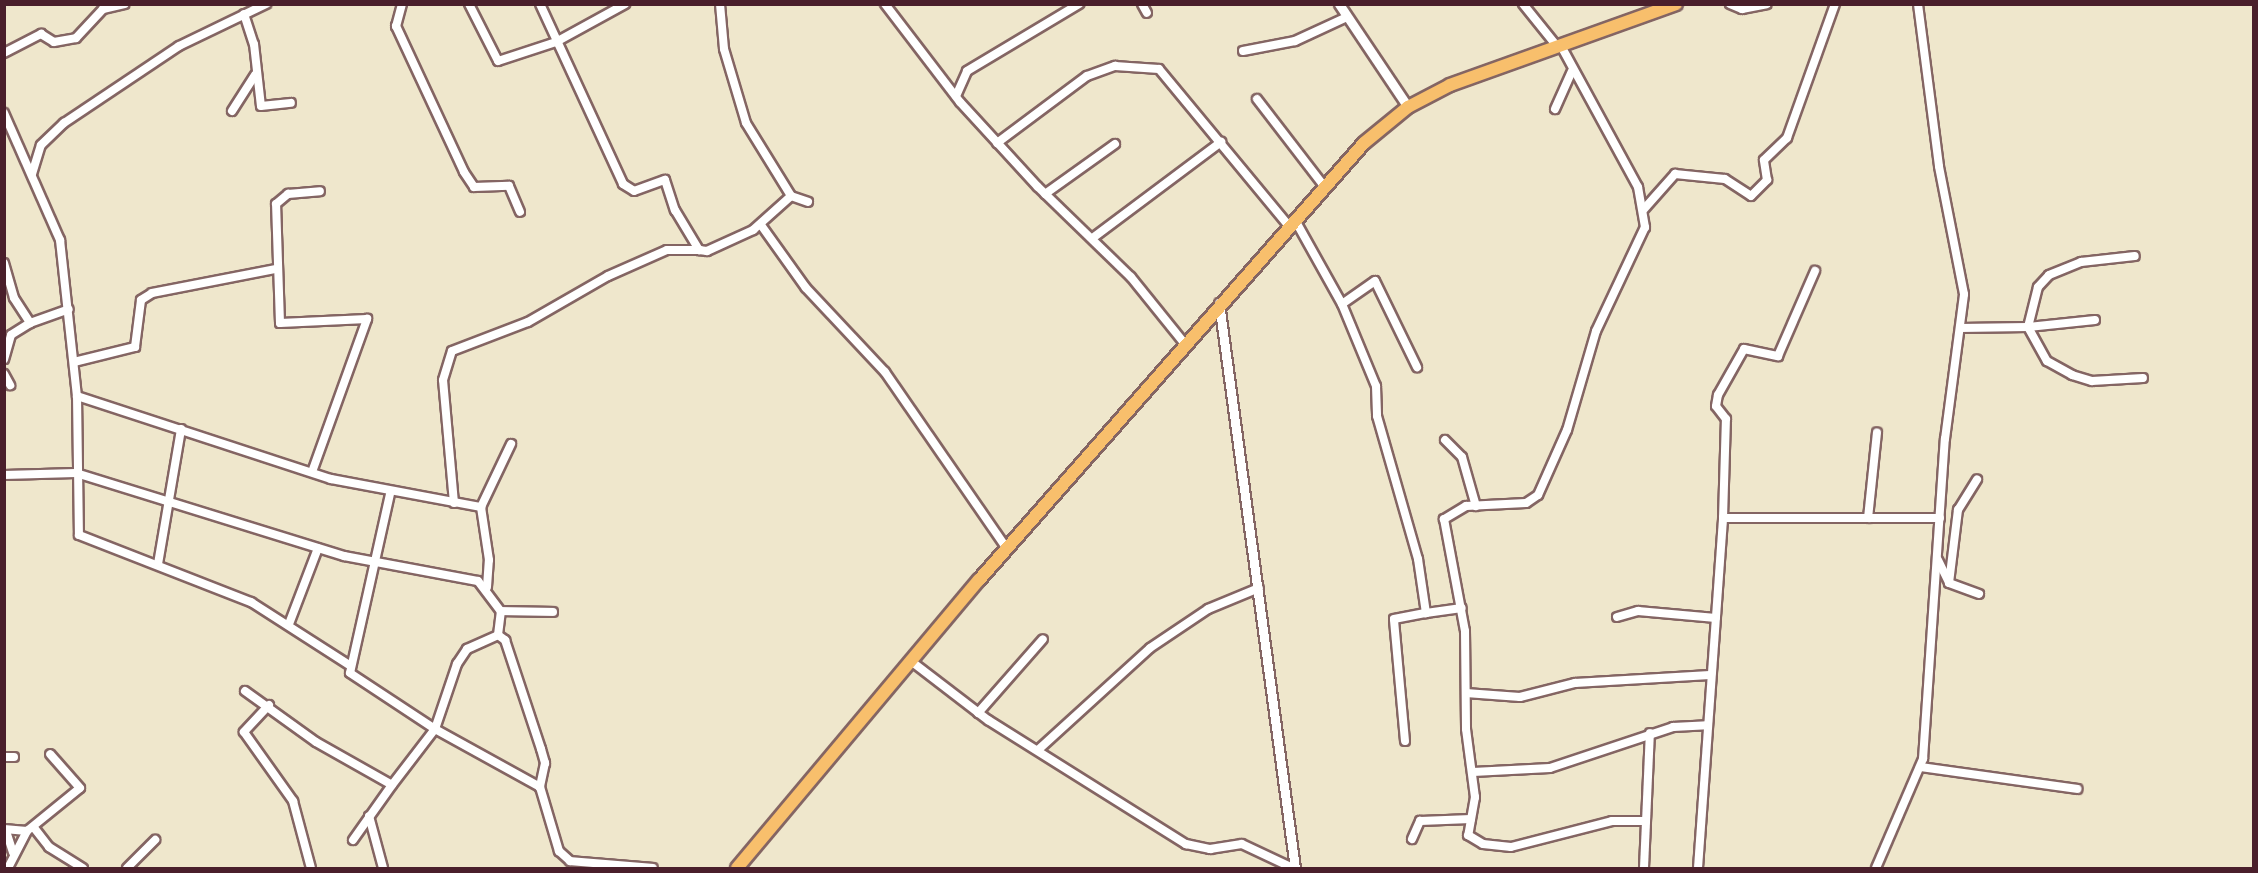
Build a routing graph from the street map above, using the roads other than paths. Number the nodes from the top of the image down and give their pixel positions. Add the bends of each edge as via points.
1 (124, 4) edge
2 (266, 4) edge
3 (402, 4) edge
4 (468, 4) edge
5 (540, 4) edge
6 (625, 4) edge
7 (720, 4) edge
8 (1079, 4) edge
9 (1142, 4) edge
10 (1523, 4) edge
11 (1676, 4) edge
12 (1730, 4) edge
13 (1767, 4) edge
14 (1835, 4) edge
15 (1918, 4) edge
16 (888, 5) edge
17 (1340, 5) edge
18 (1147, 13) dead end
19 (244, 14) junction
20 (1347, 17) junction
21 (556, 42) junction
22 (1558, 45) junction
23 (1243, 51) dead end
24 (4, 52) edge
25 (1572, 70) junction
26 (255, 75) junction
27 (956, 96) junction
28 (1257, 99) dead end
29 (291, 103) dead end
30 (1408, 107) junction
31 (1555, 109) dead end
32 (232, 111) dead end
33 (4, 113) edge
34 (1221, 142) junction
35 (997, 143) junction
36 (1115, 144) dead end
37 (32, 174) junction
38 (1324, 186) junction
39 (320, 191) dead end
40 (1045, 194) junction
41 (790, 196) junction
42 (808, 202) dead end
43 (1644, 209) junction
44 (520, 212) dead end
45 (1291, 222) junction
46 (761, 225) junction
47 (1094, 237) junction
48 (700, 250) junction
49 (2134, 256) dead end
50 (4, 263) edge
51 (275, 269) junction
52 (1815, 271) dead end
53 (1219, 303) junction
54 (1342, 304) junction
55 (69, 309) junction
56 (2095, 320) dead end
57 (30, 323) junction
58 (2028, 327) junction
59 (1960, 328) junction
60 (8, 338) edge
61 (1184, 343) junction
62 (4, 359) edge
63 (74, 362) junction
64 (1417, 367) dead end
65 (4, 374) edge
66 (2143, 378) dead end
67 (10, 385) dead end
68 (77, 396) junction
69 (181, 429) junction
70 (1877, 432) dead end
71 (1445, 440) dead end
72 (511, 444) dead end
73 (312, 472) junction
74 (76, 473) junction
75 (4, 475) edge
76 (1977, 480) dead end
77 (390, 494) junction
78 (169, 499) junction
79 (454, 502) junction
80 (1476, 506) junction
81 (481, 507) junction
82 (1723, 518) junction
83 (1868, 518) junction
84 (1940, 518) junction
85 (318, 548) junction
86 (1007, 549) junction
87 (1937, 558) junction
88 (374, 562) junction
89 (158, 564) junction
90 (1949, 583) junction
91 (486, 587) junction
92 (1259, 588) junction
93 (1979, 594) dead end
94 (1462, 608) junction
95 (501, 611) junction
96 (553, 612) dead end
97 (1426, 613) junction
98 (1617, 617) dead end
99 (1716, 618) junction
100 (289, 624) junction
101 (498, 635) junction
102 (1043, 639) dead end
103 (911, 661) junction
104 (349, 665) junction
105 (1710, 675) junction
106 (245, 691) dead end
107 (1466, 693) junction
108 (269, 705) junction
109 (978, 713) junction
110 (1707, 725) junction
111 (435, 729) junction
112 (1650, 733) junction
113 (1405, 741) dead end
114 (1038, 750) junction
115 (50, 754) dead end
116 (4, 757) edge
117 (14, 758) dead end
118 (1921, 766) junction
119 (1473, 772) junction
120 (392, 785) junction
121 (540, 787) junction
122 (2077, 789) dead end
123 (369, 816) junction
124 (1646, 821) junction
125 (1467, 823) junction
126 (5, 830) edge
127 (31, 830) junction
128 (155, 840) dead end
129 (353, 840) dead end
130 (1412, 840) dead end
131 (13, 854) junction
132 (8, 868) edge
133 (82, 868) edge
134 (127, 868) edge
135 (311, 868) edge
136 (383, 868) edge
137 (653, 868) edge
138 (737, 868) edge
139 (1294, 868) edge
140 (1644, 868) edge
141 (1698, 868) edge
142 (1876, 868) edge

1 - 24 street via 103,9 76,38 54,42 41,34
2 - 19 street
3 - 44 street via 396,26 464,172 474,187 509,186
4 - 21 street via 498,62
5 - 21 street
6 - 21 street
7 - 41 street via 724,49 746,123
8 - 27 street via 967,71
9 - 18 street
10 - 22 street
11 - 22 highway
12 - 13 street via 1742,9
14 - 43 street via 1787,138 1764,160 1767,180 1750,196 1725,179 1675,174
15 - 59 street via 1939,166 1963,274
16 - 27 street
17 - 20 street
19 - 26 street via 254,44
19 - 37 street via 179,46 64,123 41,145
20 - 23 street via 1295,41
20 - 30 street
21 - 48 street via 623,184 634,191 665,180 675,210
22 - 25 street
22 - 30 highway via 1450,85
25 - 31 street
25 - 43 street via 1638,187
26 - 29 street via 261,106
26 - 32 street
27 - 35 street
28 - 38 street
30 - 38 highway via 1364,143
33 - 37 street
34 - 35 street via 1159,69 1131,65 1087,76
34 - 45 street
34 - 47 street
35 - 40 street
36 - 40 street
37 - 55 street via 58,232
38 - 45 highway
39 - 51 street via 288,194 276,204
40 - 47 street
41 - 42 street
41 - 46 street
43 - 80 street via 1645,227 1591,343 1549,477 1526,503
45 - 53 highway
45 - 54 street
46 - 48 street via 721,246
46 - 86 street via 806,288 885,372
47 - 61 street
48 - 79 street via 677,249 650,258 539,316 452,351 443,380
49 - 58 street via 2081,262 2049,274 2038,287
50 - 57 street via 21,315
51 - 63 street via 152,294 141,300 135,347
51 - 73 street via 280,322 367,319
52 - 82 street via 1778,356 1744,349 1718,395 1716,406 1726,419
53 - 61 highway
53 - 92 street
54 - 64 street via 1375,281
54 - 97 street via 1376,386 1377,416 1418,559
55 - 57 street
55 - 63 street
56 - 58 street
57 - 60 street
58 - 59 street
58 - 66 street via 2047,361 2072,375 2092,381
59 - 84 street
60 - 62 street
61 - 86 highway
63 - 68 street
65 - 67 street
68 - 69 street
68 - 74 street
69 - 73 street
69 - 78 street
70 - 83 street
71 - 80 street via 1462,457
72 - 81 street
73 - 77 street
74 - 75 street
74 - 78 street
74 - 89 street via 79,535
76 - 90 street via 1958,510
77 - 79 street
77 - 88 street
78 - 85 street
78 - 89 street
79 - 81 street
80 - 94 street via 1444,519
81 - 91 street via 489,560
82 - 83 street
82 - 99 street
83 - 84 street
84 - 87 street
85 - 88 street
85 - 100 street
86 - 103 highway
87 - 90 street
87 - 118 street
88 - 91 street via 461,577
88 - 104 street
89 - 100 street via 202,578
90 - 93 street
91 - 95 street
92 - 114 street via 1208,609 1150,648
92 - 139 street
94 - 97 street
94 - 107 street
95 - 96 street
95 - 101 street
97 - 113 street via 1394,619
98 - 99 street via 1638,611
99 - 105 street
100 - 104 street
101 - 111 street via 463,653 444,693
101 - 121 street via 505,640 542,749 545,763
102 - 109 street
103 - 109 street
103 - 138 highway
104 - 111 street via 350,673
105 - 107 street via 1575,683 1520,696
105 - 110 street
106 - 108 street
107 - 119 street
108 - 120 street via 316,742
108 - 135 street via 244,732 293,801
109 - 114 street
110 - 112 street
110 - 141 street
111 - 120 street
111 - 121 street
112 - 119 street via 1550,768
112 - 124 street
114 - 139 street via 1186,844 1210,849 1242,844
115 - 127 street via 81,784
116 - 117 street
118 - 122 street
118 - 142 street
119 - 125 street
120 - 123 street
121 - 137 street via 563,858
123 - 129 street
123 - 136 street
124 - 125 street via 1612,821 1512,847 1472,840
124 - 140 street
125 - 130 street via 1420,821
126 - 127 street
126 - 131 street
127 - 131 street
127 - 133 street
128 - 134 street
131 - 132 street

